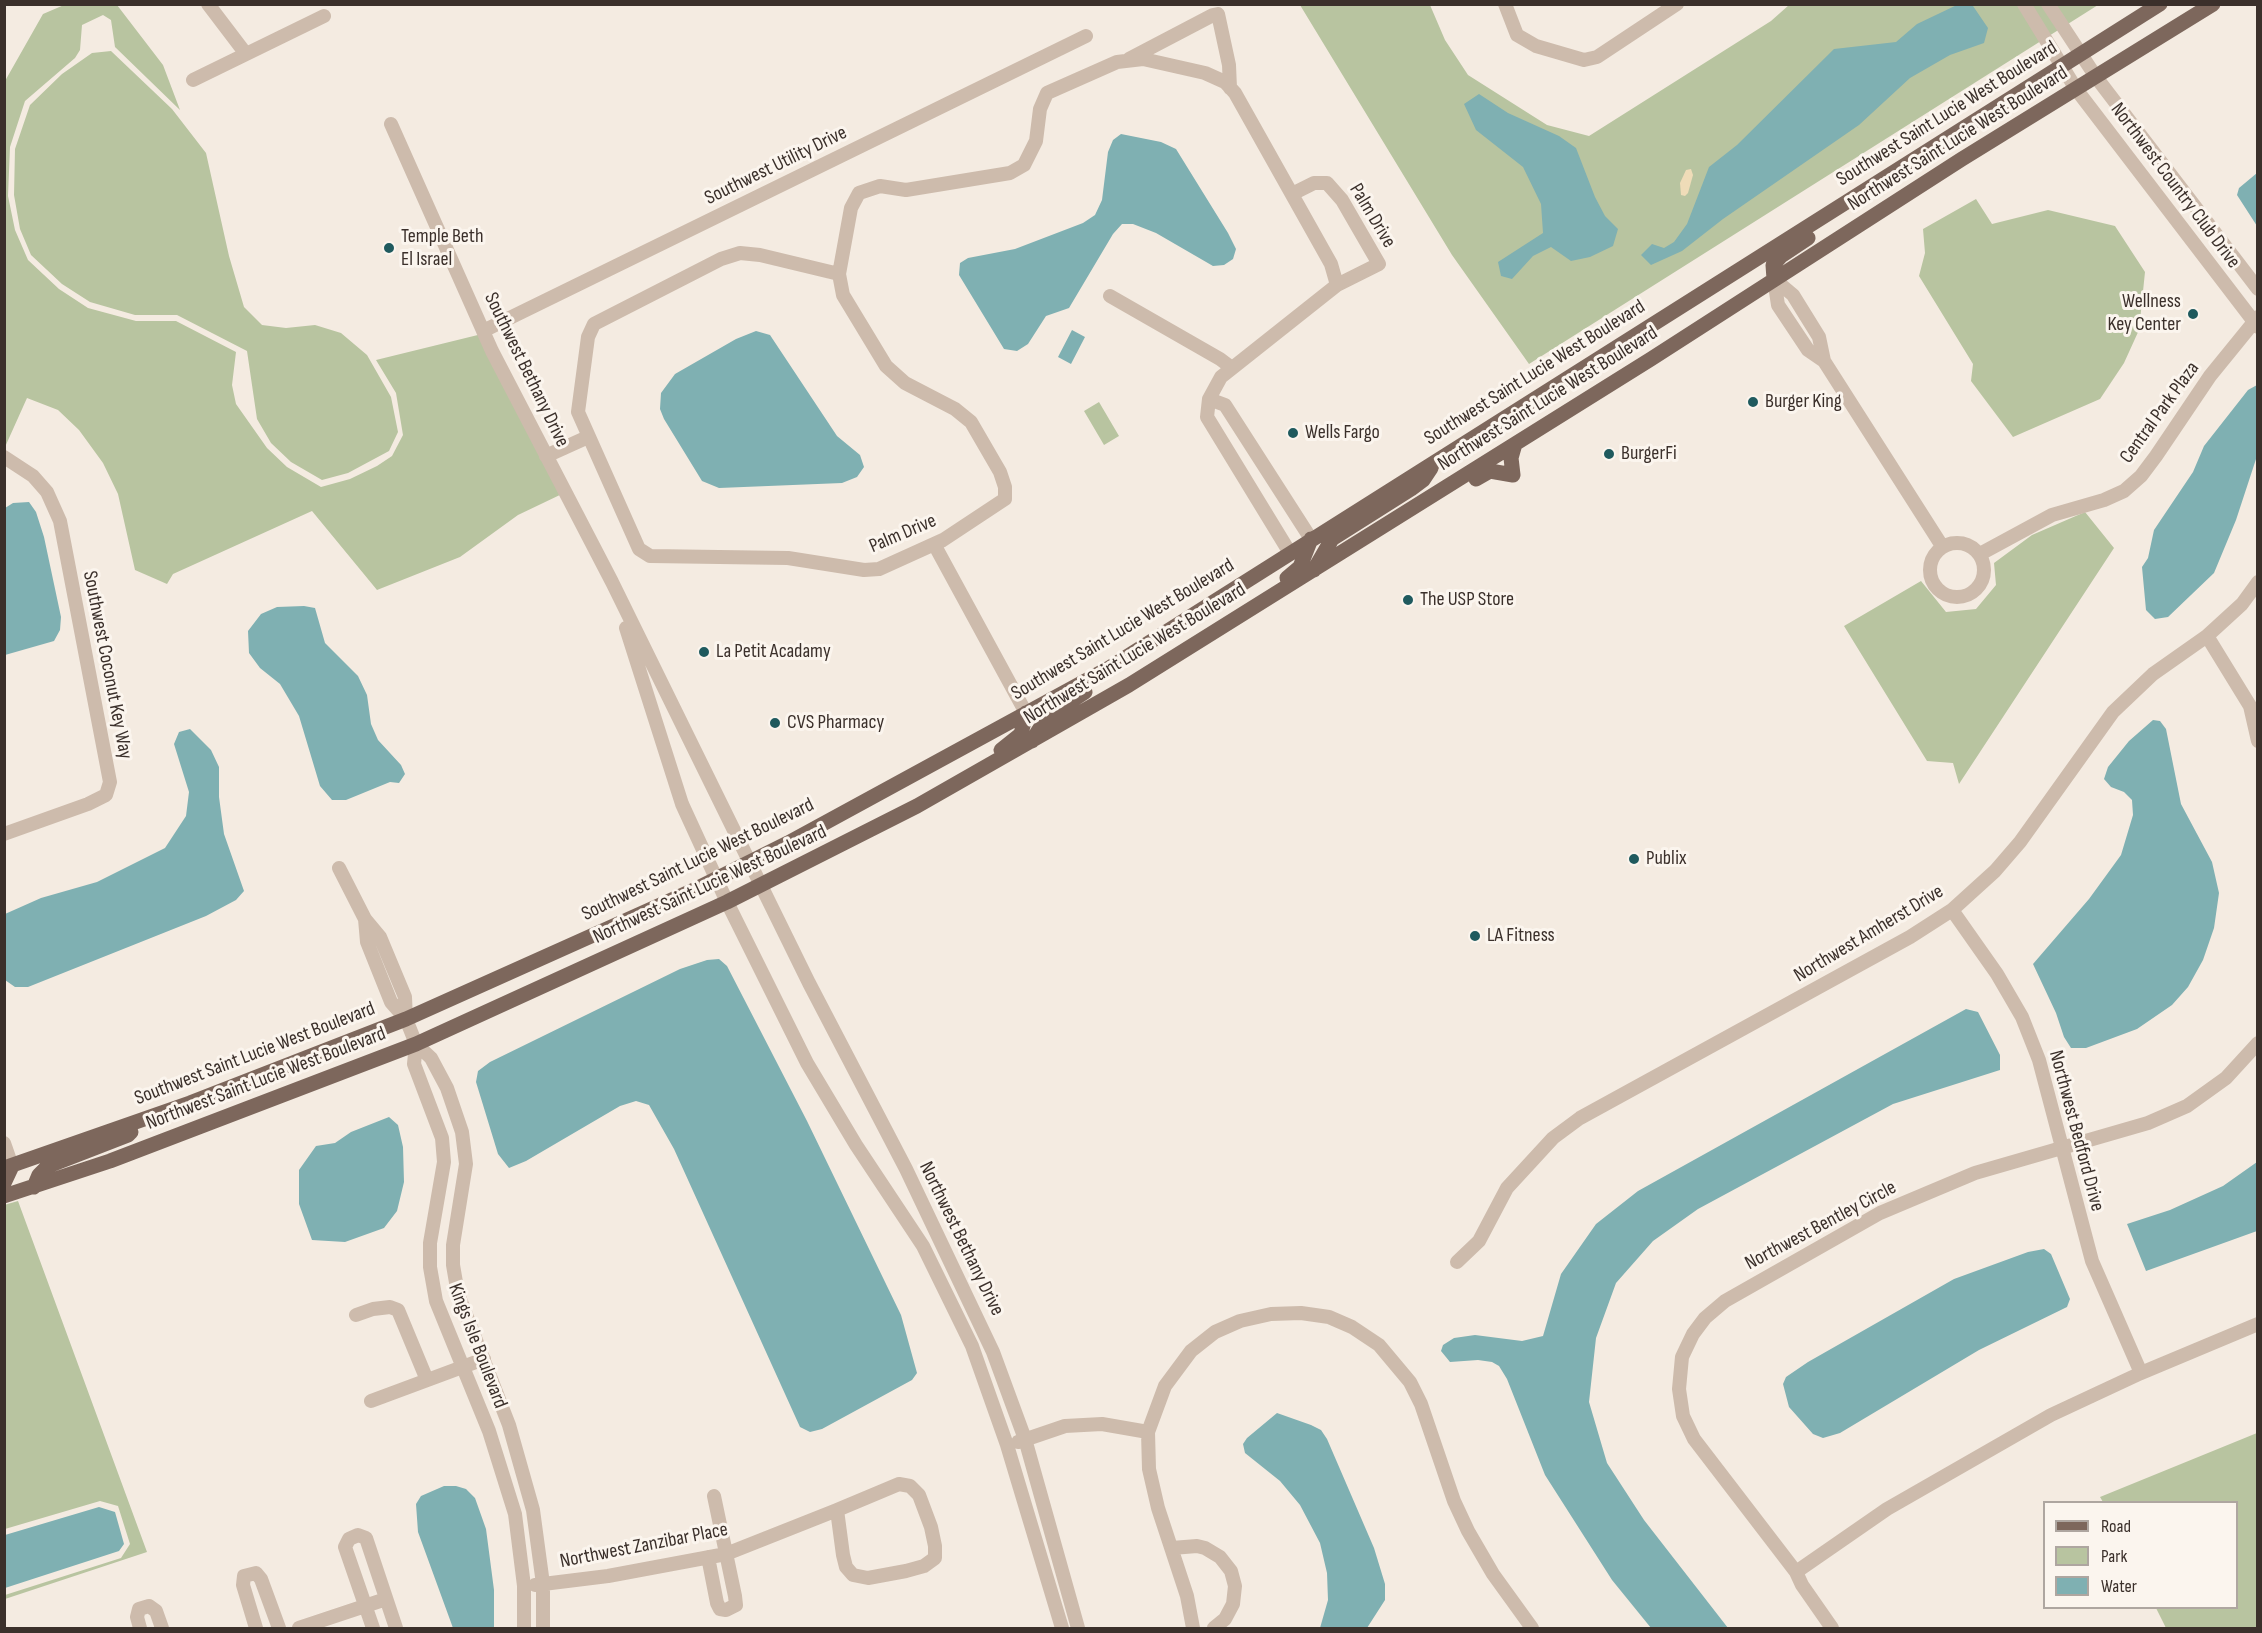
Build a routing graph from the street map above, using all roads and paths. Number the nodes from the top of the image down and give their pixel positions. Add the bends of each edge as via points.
1 (208, 4) edge
2 (1504, 4) edge
3 (1677, 4) edge
4 (2024, 4) edge
5 (2048, 4) edge
6 (2160, 4) edge
7 (2213, 4) edge
8 (1662, 9) edge
9 (324, 16) dead end
10 (1086, 36) dead end
11 (246, 54) junction
12 (2081, 55) junction
13 (1124, 62) junction
14 (2063, 66) junction
15 (2096, 77) junction
16 (193, 80) dead end
17 (1230, 88) junction
18 (2076, 89) junction
19 (391, 124) dead end
20 (1292, 194) junction
21 (1853, 198) junction
22 (839, 274) junction
23 (1774, 279) junction
24 (1337, 285) junction
25 (2258, 289) edge
26 (1110, 296) dead end
27 (2256, 322) edge
28 (483, 332) junction
29 (1233, 368) junction
30 (1209, 399) junction
31 (1244, 435) junction
32 (588, 437) junction
33 (1515, 444) junction
34 (1225, 446) junction
35 (546, 456) junction
36 (4, 457) edge
37 (1437, 459) junction
38 (1283, 496) junction
39 (1263, 509) junction
40 (1395, 519) junction
41 (1311, 539) junction
42 (933, 544) junction
43 (1942, 546) junction
44 (1290, 553) junction
45 (1980, 554) junction
46 (602, 564) junction
47 (1314, 570) junction
48 (2258, 582) edge
49 (1245, 612) junction
50 (2207, 636) junction
51 (1154, 639) junction
52 (1026, 713) junction
53 (1032, 741) junction
54 (2258, 741) edge
55 (963, 780) junction
56 (4, 834) edge
57 (749, 862) junction
58 (343, 866) dead end
59 (716, 879) junction
60 (762, 885) junction
61 (727, 902) junction
62 (1952, 910) junction
63 (406, 1019) junction
64 (2258, 1043) edge
65 (416, 1044) junction
66 (141, 1120) junction
67 (4, 1143) edge
68 (2063, 1147) junction
69 (8, 1167) edge
70 (4, 1183) edge
71 (34, 1187) junction
72 (4, 1196) edge
73 (1457, 1262) dead end
74 (356, 1315) dead end
75 (2258, 1324) edge
76 (484, 1359) junction
77 (463, 1367) junction
78 (2141, 1373) junction
79 (427, 1380) junction
80 (371, 1401) dead end
81 (1148, 1432) junction
82 (1025, 1439) junction
83 (1007, 1445) junction
84 (714, 1496) dead end
85 (837, 1510) junction
86 (1172, 1548) junction
87 (726, 1554) junction
88 (708, 1557) junction
89 (1796, 1572) junction
90 (543, 1584) junction
91 (524, 1586) junction
92 (386, 1599) junction
93 (364, 1605) junction
94 (1524, 1626) edge
95 (140, 1629) edge
96 (162, 1629) edge
97 (256, 1629) edge
98 (279, 1629) edge
99 (299, 1629) edge
100 (372, 1629) edge
101 (396, 1629) edge
102 (524, 1629) edge
103 (543, 1629) edge
104 (1062, 1629) edge
105 (1078, 1629) edge
106 (1193, 1629) edge
107 (1214, 1629) edge
108 (1832, 1629) edge

1 - 11 street
2 - 8 street via 1517,35 1536,46 1584,60 1597,57
3 - 8 street
4 - 14 street, Northwest Country Club Drive
5 - 12 street, Northwest Country Club Drive
6 - 12 main road, Southwest Saint Lucie West Boulevard
7 - 15 main road, Northwest Saint Lucie West Boulevard
9 - 11 street
10 - 28 street, Southwest Utility Drive
11 - 16 street
12 - 14 main road, Southwest Saint Lucie West Boulevard
12 - 15 street, Northwest Country Club Drive
13 - 17 street, Palm Drive via 1143,59 1205,74
13 - 17 street, Palm Drive via 1218,14
13 - 22 street, Palm Drive via 1047,93 1040,109 1036,141 1024,165 1010,173 906,190 880,186 859,193 851,208
14 - 18 street, Northwest Country Club Drive
14 - 21 main road, Southwest Saint Lucie West Boulevard
15 - 18 main road, Northwest Saint Lucie West Boulevard
15 - 25 street, Northwest Country Club Drive
17 - 20 street, Palm Drive
18 - 23 main road, Northwest Saint Lucie West Boulevard
18 - 27 street, Northwest Country Club Drive
19 - 28 street, Southwest Bethany Drive
20 - 24 street, Palm Drive via 1331,264
20 - 24 street, Palm Drive via 1314,183 1326,183 1338,195 1379,264
21 - 23 main road via 1830,224 1781,256 1773,265
21 - 37 main road, Southwest Saint Lucie West Boulevard
22 - 32 street, Palm Drive via 740,254 721,259 594,324 588,337 579,412
22 - 42 street, Palm Drive via 843,295 886,366 905,383 955,409 971,422 1000,472 1005,499
23 - 33 main road, Northwest Saint Lucie West Boulevard
23 - 43 street via 1793,295 1820,337 1824,361
24 - 29 street, Palm Drive
26 - 29 street
27 - 45 street, Central Park Plaza via 2210,376 2141,476 2124,491 2052,515
28 - 35 street, Southwest Bethany Drive
29 - 30 street, Palm Drive via 1221,377
30 - 31 street via 1225,405
30 - 34 street via 1207,417
31 - 34 street
31 - 38 street
32 - 35 street
32 - 42 street, Palm Drive via 639,549 650,556 788,558 872,570
33 - 40 main road, Northwest Saint Lucie West Boulevard
33 - 40 main road via 1511,458 1513,475 1490,471 1419,513
34 - 39 street
35 - 46 street, Southwest Bethany Drive
36 - 56 street, Southwest Coconut Key Way via 33,476 47,492 60,521 110,783 106,795 88,804
37 - 41 main road, Southwest Saint Lucie West Boulevard
37 - 47 main road via 1423,480 1332,539
38 - 39 street
38 - 41 street
39 - 44 street
40 - 47 main road, Northwest Saint Lucie West Boulevard
41 - 44 main road, Southwest Saint Lucie West Boulevard
41 - 49 main road via 1300,567
42 - 52 street
43 - 45 street via 1958,542
43 - 45 street via 1929,570 1936,587 1951,596 1969,594 1977,588 1984,572
44 - 51 main road, Southwest Saint Lucie West Boulevard
46 - 57 street, Southwest Bethany Drive
46 - 59 street, Southwest Bethany Drive via 632,644 682,804
47 - 49 main road, Northwest Saint Lucie West Boulevard
48 - 50 street, Northwest Amherst Drive via 2242,604
49 - 53 main road, Northwest Saint Lucie West Boulevard
50 - 54 street via 2245,696
50 - 62 street, Northwest Amherst Drive via 2153,674 2113,712 2020,842 1995,872
51 - 52 main road, Southwest Saint Lucie West Boulevard
51 - 53 main road via 1129,664 1055,710
52 - 55 main road via 1021,734
52 - 57 main road, Southwest Saint Lucie West Boulevard
53 - 55 main road, Northwest Saint Lucie West Boulevard
55 - 60 main road, Northwest Saint Lucie West Boulevard
57 - 59 main road, Southwest Saint Lucie West Boulevard
57 - 60 street, Southwest Bethany Drive
58 - 63 street via 357,887 367,942 391,1002
59 - 61 street, Southwest Bethany Drive
59 - 63 main road, Southwest Saint Lucie West Boulevard
60 - 61 main road, Northwest Saint Lucie West Boulevard
60 - 82 street, Northwest Bethany Drive via 942,1242 993,1352
61 - 65 main road, Northwest Saint Lucie West Boulevard
61 - 83 street, Northwest Bethany Drive via 807,1063 923,1246 972,1346
62 - 68 street, Northwest Bedford Drive via 2022,1017 2039,1060
62 - 73 street, Northwest Amherst Drive via 1910,937 1580,1118 1553,1138 1507,1188 1479,1240
63 - 65 street
63 - 66 main road, Southwest Saint Lucie West Boulevard
64 - 68 street, Northwest Bentley Circle via 2226,1078 2187,1106 2148,1123
65 - 71 main road, Northwest Saint Lucie West Boulevard
65 - 76 street, Kings Isle Boulevard via 431,1058 442,1078 462,1132 466,1164 453,1265 458,1294
65 - 77 street, Kings Isle Boulevard via 414,1064 442,1138 444,1162 430,1243 430,1268 436,1301
66 - 69 main road, Southwest Saint Lucie West Boulevard
66 - 71 main road via 128,1135 48,1166
67 - 69 street
68 - 78 street, Northwest Bedford Drive via 2092,1261
68 - 89 street, Northwest Bentley Circle via 1975,1173 1880,1213 1725,1301 1693,1334 1682,1356 1679,1389 1683,1416 1694,1439
69 - 70 main road
71 - 72 main road, Northwest Saint Lucie West Boulevard
74 - 79 street via 373,1309 398,1310
75 - 78 street
76 - 77 street
76 - 90 street, Kings Isle Boulevard via 509,1425 533,1510
77 - 79 street
77 - 91 street, Kings Isle Boulevard via 489,1431 511,1503
78 - 89 street via 2051,1415 1897,1503
79 - 80 street
81 - 82 street via 1102,1424 1065,1426
81 - 86 street via 1149,1469
81 - 94 street via 1165,1386 1191,1351 1215,1332 1271,1314 1329,1317 1352,1327 1379,1345 1410,1382 1454,1501
82 - 83 street
82 - 105 street, Northwest Bethany Drive
83 - 104 street, Northwest Bethany Drive
84 - 87 street
85 - 85 street via 843,1556 853,1575 868,1578 906,1571 924,1566 934,1558 931,1527 919,1495 910,1486 893,1485
85 - 87 street, Northwest Zanzibar Place
86 - 106 street
86 - 107 street via 1205,1548 1221,1557 1231,1571 1235,1586 1233,1604
87 - 88 street, Northwest Zanzibar Place
87 - 88 street via 736,1605 726,1610 717,1604
88 - 90 street, Northwest Zanzibar Place
89 - 108 street, Northwest Bentley Circle
90 - 91 street, Northwest Zanzibar Place
90 - 103 street, Kings Isle Boulevard
91 - 102 street, Kings Isle Boulevard
92 - 93 street
92 - 93 street via 366,1538 358,1535 349,1539 345,1547
92 - 101 street
93 - 99 street
93 - 100 street
95 - 96 street via 139,1609 149,1606 156,1611
97 - 98 street via 243,1585 244,1576 256,1573

